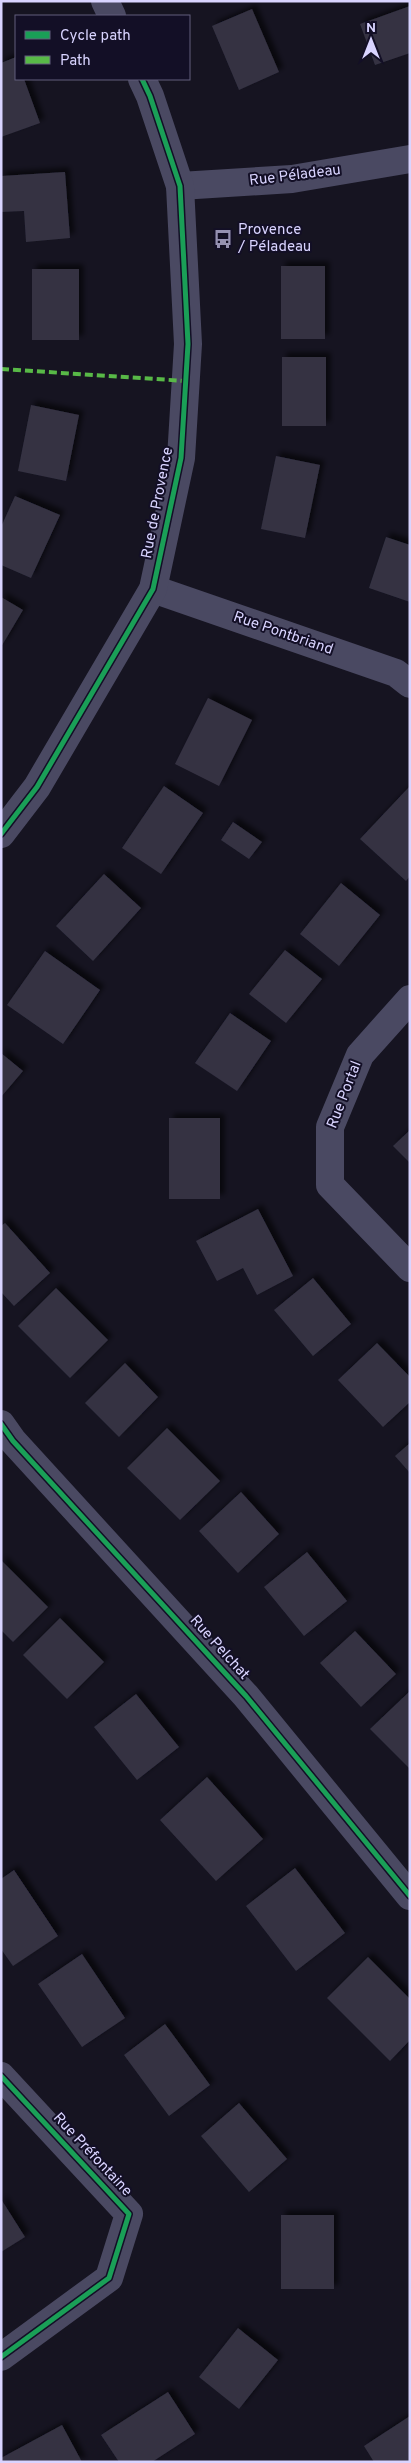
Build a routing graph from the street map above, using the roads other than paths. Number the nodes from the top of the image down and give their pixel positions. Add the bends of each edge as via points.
1 (105, 1) edge
2 (112, 15) edge
3 (142, 80) edge
4 (410, 159) edge
5 (180, 186) junction
6 (153, 590) junction
7 (410, 684) edge
8 (1, 834) edge
9 (410, 999) edge
10 (410, 1268) edge
11 (1, 1424) edge
12 (410, 1896) edge
13 (1, 2076) edge
14 (1, 2357) edge

1 - 2 street
3 - 5 street, Rue de Provence
4 - 5 street, Rue Péladeau via 292,179
5 - 6 street, Rue de Provence via 188,344 181,458
6 - 7 street, Rue Pontbriand via 396,674
6 - 8 street, Rue de Provence via 37,787
9 - 10 street, Rue Portal via 360,1055 330,1127 330,1184
11 - 12 street, Rue Pelchat via 246,1696
13 - 14 street, Rue Préfontaine via 129,2214 108,2278

